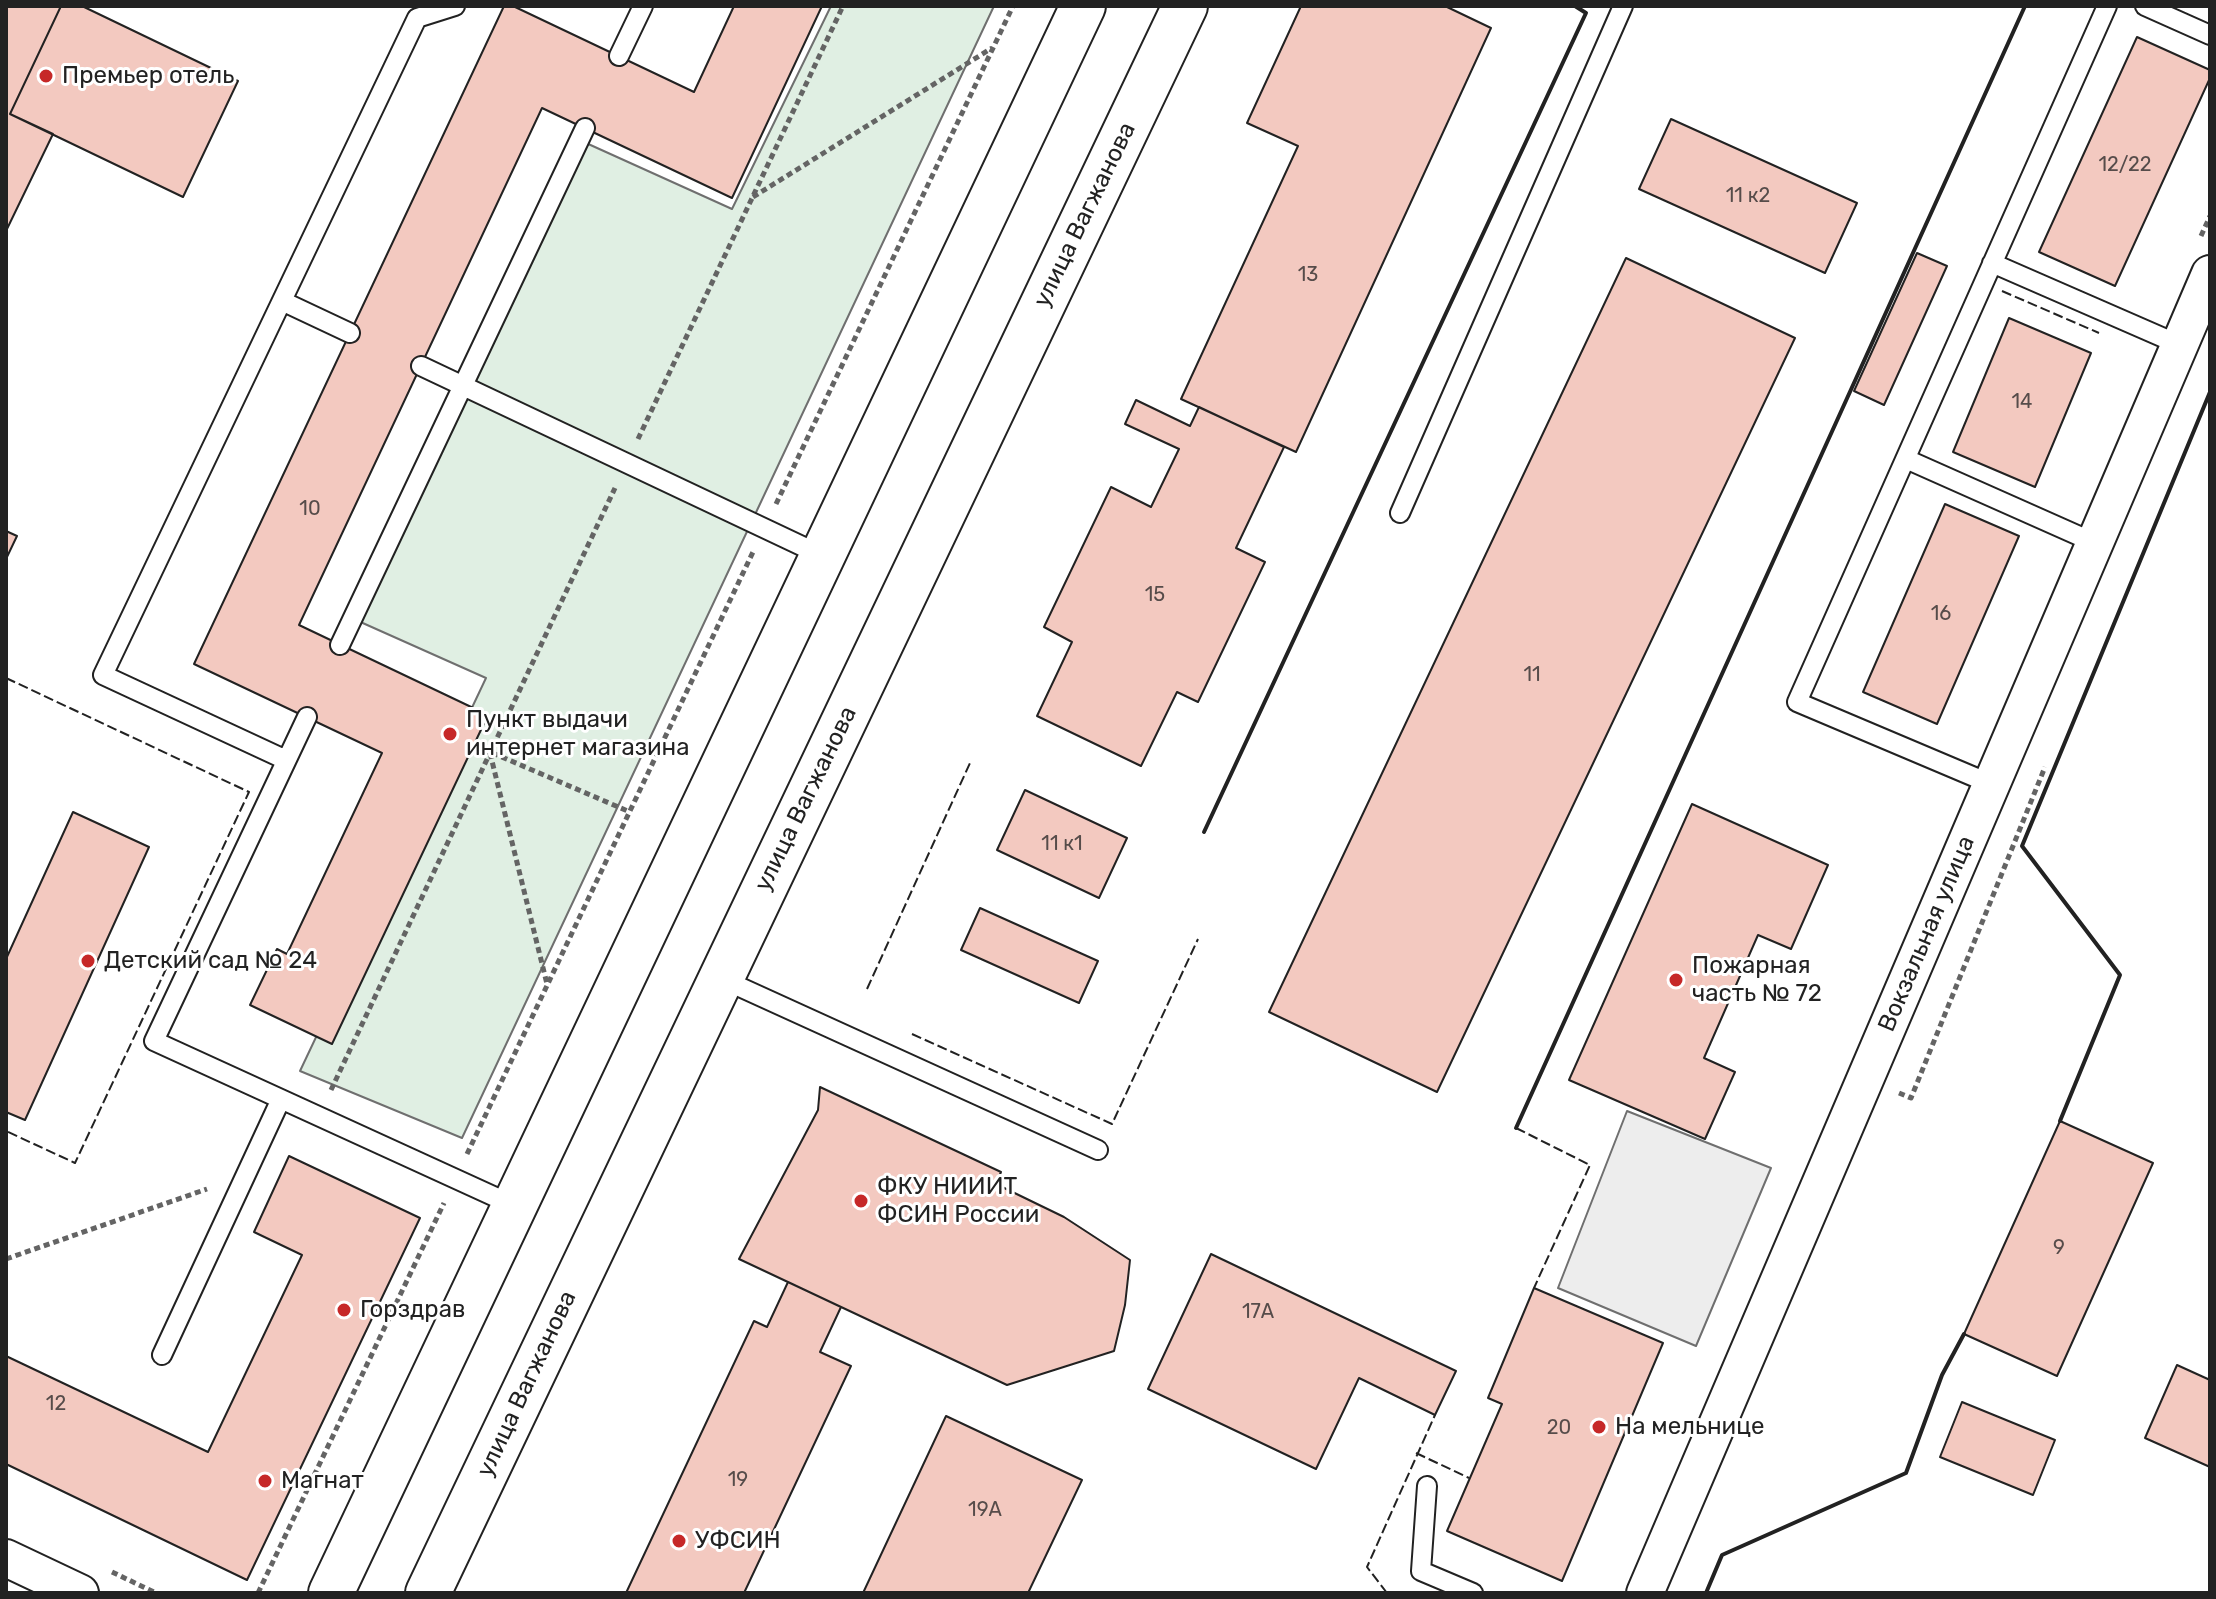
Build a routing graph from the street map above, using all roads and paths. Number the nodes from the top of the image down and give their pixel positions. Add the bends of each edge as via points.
1 (455, 6) edge
2 (643, 6) edge
3 (843, 6) edge
4 (1013, 6) edge
5 (1083, 6) edge
6 (1185, 6) edge
7 (1623, 6) edge
8 (2107, 6) edge
9 (2145, 6) edge
10 (2210, 35) edge
11 (993, 47) junction
12 (619, 56) dead end
13 (585, 128) dead end
14 (752, 198) junction
15 (1992, 263) junction
16 (2210, 274) edge
17 (282, 301) junction
18 (350, 333) dead end
19 (2180, 345) junction
20 (421, 366) dead end
21 (463, 386) junction
22 (1906, 459) junction
23 (626, 463) junction
24 (1400, 513) dead end
25 (765, 528) junction
26 (2095, 543) junction
27 (823, 556) junction
28 (340, 645) dead end
29 (307, 717) dead end
30 (474, 745) dead end
31 (490, 752) junction
32 (286, 760) junction
33 (1991, 784) junction
34 (630, 812) junction
35 (720, 978) junction
36 (548, 984) junction
37 (281, 1099) junction
38 (319, 1116) junction
39 (1098, 1150) dead end
40 (246, 1175) junction
41 (455, 1179) junction
42 (515, 1206) junction
43 (6, 1259) edge
44 (162, 1355) dead end
45 (1427, 1486) dead end
46 (6, 1558) edge
47 (80, 1593) edge
48 (258, 1593) edge
49 (331, 1593) edge
50 (428, 1593) edge
51 (1473, 1593) edge
52 (1645, 1593) edge

1 - 17 lane via 417,18
2 - 12 lane
3 - 14 path
4 - 11 path
5 - 27 main road
6 - 35 main road, улица Вагжанова
7 - 24 lane
8 - 15 lane
9 - 10 lane
11 - 14 path
11 - 25 path
13 - 21 lane
14 - 23 path
15 - 19 lane
15 - 22 lane
16 - 19 street, Вокзальная улица
17 - 18 lane
17 - 32 lane via 103,675
19 - 26 street, Вокзальная улица
20 - 21 lane
21 - 23 lane
21 - 28 lane
22 - 26 lane
22 - 33 lane via 1797,702
23 - 25 lane
23 - 31 path
25 - 27 lane
25 - 34 path
26 - 33 street, Вокзальная улица
27 - 42 main road
29 - 32 lane
30 - 31 path
31 - 34 path
31 - 36 path
31 - 38 path
32 - 37 lane via 154,1041
33 - 52 street, Вокзальная улица
34 - 36 path
35 - 39 lane
35 - 50 main road, улица Вагжанова
36 - 41 path
37 - 38 lane
37 - 40 lane
38 - 41 lane
40 - 43 path
40 - 44 lane
41 - 42 lane
41 - 48 path
42 - 49 main road
45 - 51 lane via 1421,1571
46 - 47 street

